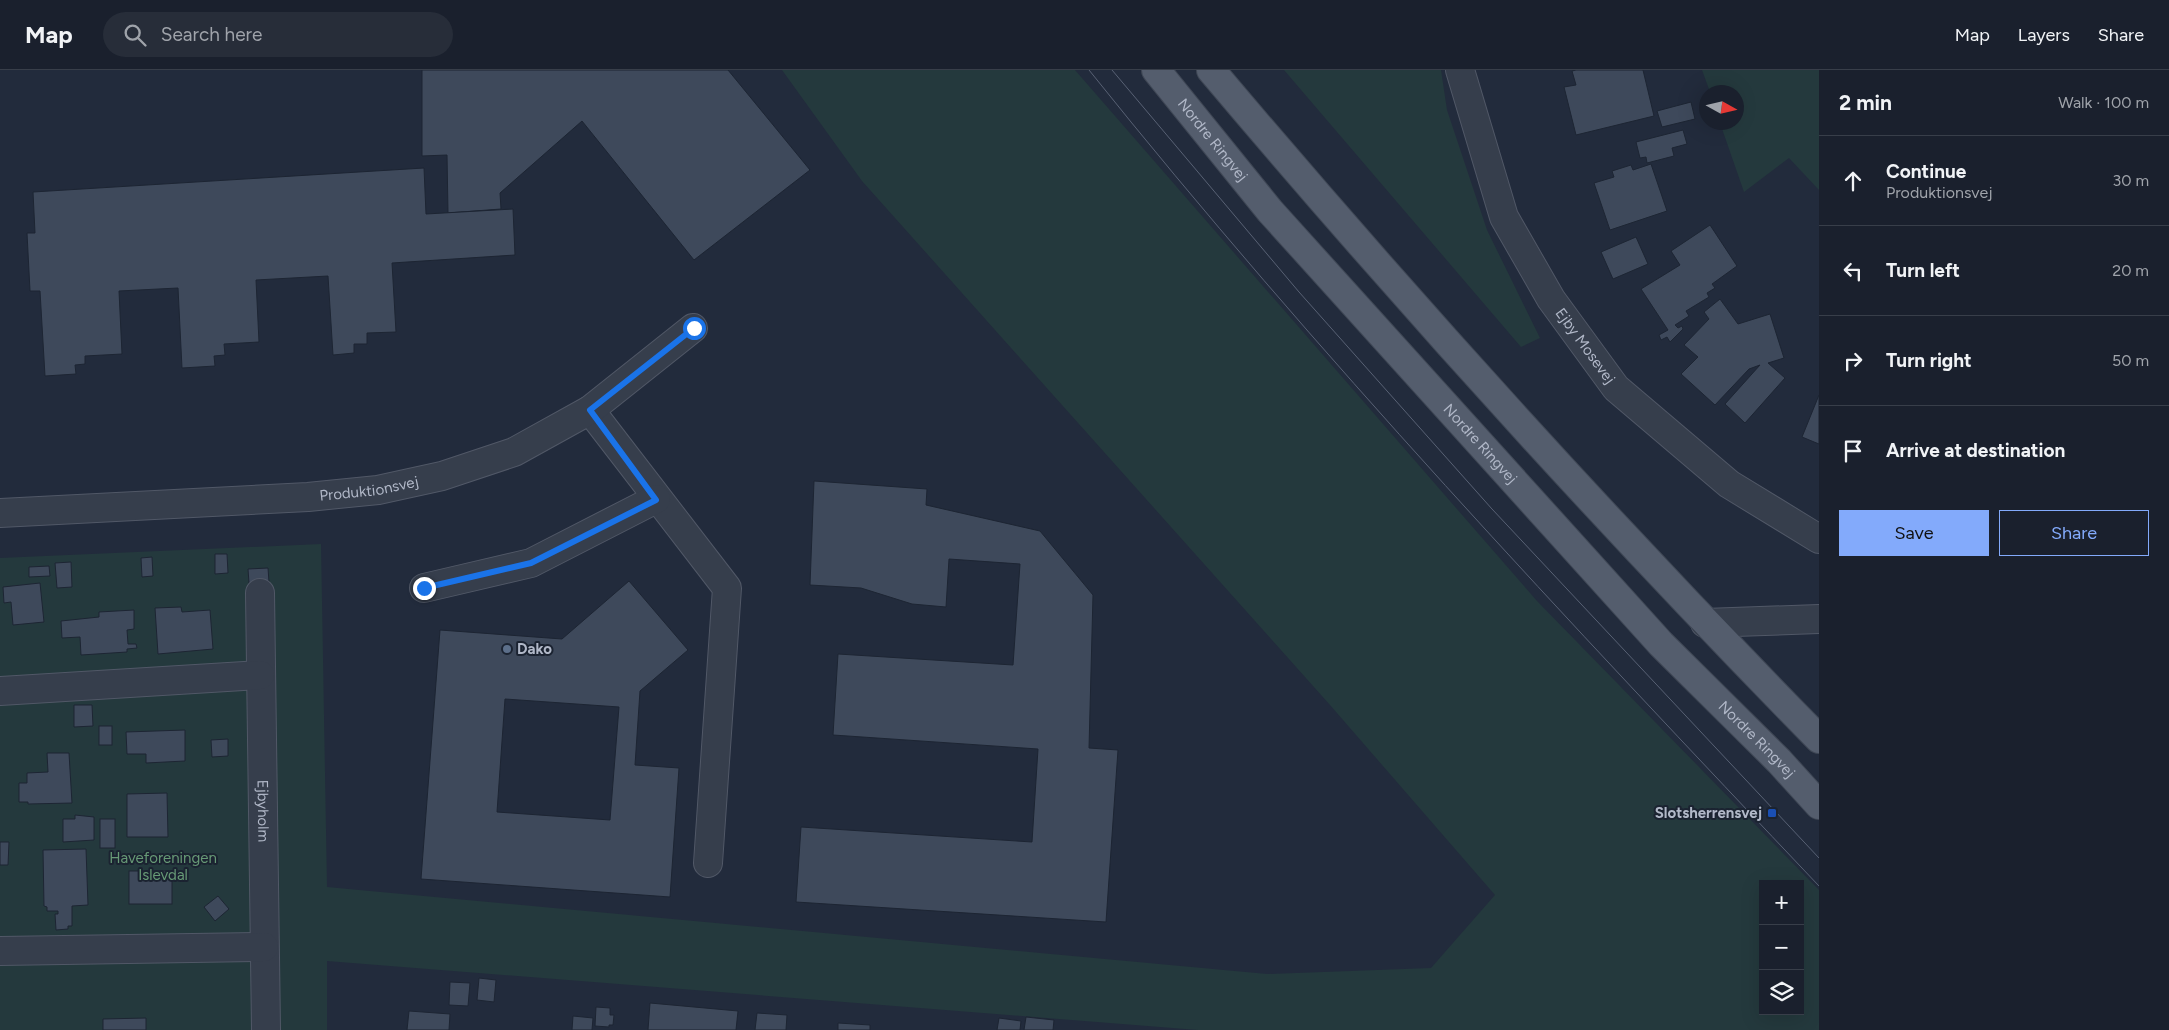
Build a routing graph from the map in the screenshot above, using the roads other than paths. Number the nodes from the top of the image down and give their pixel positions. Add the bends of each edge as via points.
1 (1156, 70) edge
2 (1211, 70) edge
3 (1460, 70) edge
4 (694, 328) dead end
5 (590, 410) junction
6 (656, 500) junction
7 (0, 513) edge
8 (1819, 540) edge
9 (424, 588) dead end
10 (260, 593) dead end
11 (1819, 619) edge
12 (1705, 623) junction
13 (260, 675) junction
14 (0, 690) edge
15 (1819, 739) edge
16 (1819, 805) edge
17 (708, 863) dead end
18 (264, 947) junction
19 (0, 950) edge
20 (266, 1030) edge

1 - 16 main road, Nordre Ringvej via 1276,218 1661,644
2 - 12 main road via 1500,403
3 - 8 street, Ejby Mosevej via 1504,217 1551,298 1616,388 1729,484
4 - 5 street, Produktionsvej
5 - 6 street
5 - 7 street, Produktionsvej via 514,452 442,476 378,490 308,497
6 - 9 street via 531,563
6 - 17 street via 727,588
10 - 13 street, Ejbyholm
11 - 12 street
12 - 15 main road
13 - 14 street
13 - 18 street, Ejbyholm
18 - 19 street
18 - 20 street, Ejbyholm

